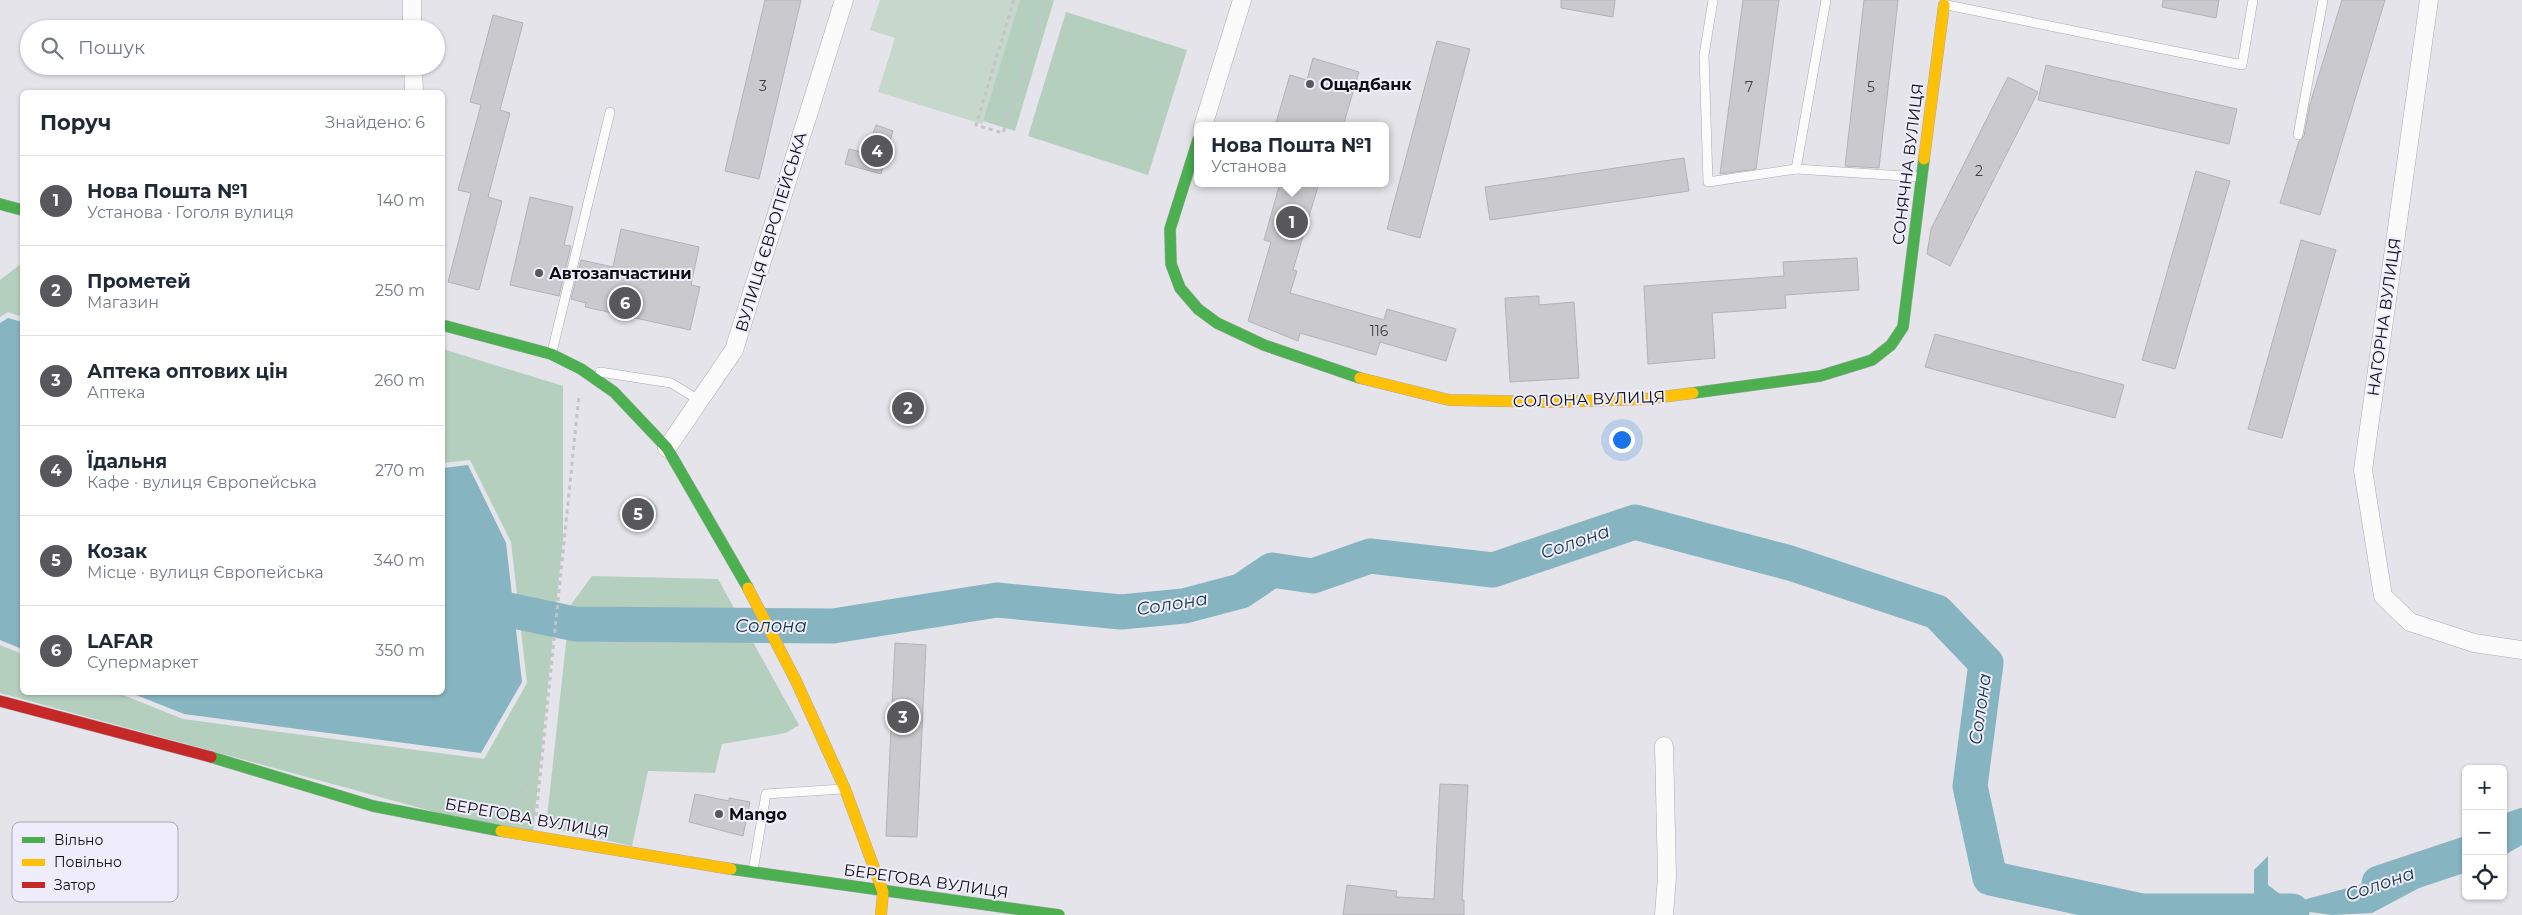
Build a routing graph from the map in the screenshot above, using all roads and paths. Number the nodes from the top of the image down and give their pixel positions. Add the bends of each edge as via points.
1 (412, 0) edge
2 (844, 0) edge
3 (1014, 0) edge
4 (1045, 0) edge
5 (1242, 0) edge
6 (1712, 0) edge
7 (1826, 0) edge
8 (2253, 0) edge
9 (2323, 0) edge
10 (2429, 0) edge
11 (1944, 5) joint
12 (412, 20) edge
13 (413, 75) edge
14 (414, 90) edge
15 (610, 112) dead end
16 (1204, 122) edge
17 (2298, 135) dead end
18 (1194, 153) edge
19 (1796, 169) junction
20 (1922, 177) junction
21 (0, 204) edge
22 (20, 209) edge
23 (445, 326) edge
24 (1903, 327) joint
25 (551, 354) junction
26 (581, 369) junction
27 (699, 400) junction
28 (667, 448) junction
29 (2522, 650) edge
30 (0, 701) edge
31 (1664, 746) dead end
32 (542, 751) junction
33 (845, 789) junction
34 (482, 828) junction
35 (534, 837) junction
36 (753, 873) junction
37 (883, 892) junction
38 (880, 915) edge
39 (1059, 915) edge
40 (1664, 915) edge

1 - 12 street
2 - 27 street, ВУЛИЦЯ ЄВРОПЕЙСЬКА via 734,350
3 - 4 path via 976,125 1004,133
5 - 16 street
6 - 19 lane via 1704,55 1708,182
7 - 19 lane
8 - 11 lane via 2242,65
9 - 17 lane
10 - 29 street, НАГОРНА ВУЛИЦЯ via 2363,470 2383,596 2410,622 2474,643
11 - 20 street, СОНЯЧНА ВУЛИЦЯ
13 - 14 street
15 - 25 lane
18 - 24 street, СОЛОНА ВУЛИЦЯ via 1170,230 1171,264 1180,288 1198,309 1217,323 1264,345 1354,376 1449,400 1550,402 1646,399 1820,376 1872,360 1891,345
19 - 20 lane
20 - 24 street, СОНЯЧНА ВУЛИЦЯ
21 - 22 street
23 - 25 street
25 - 26 street
26 - 27 lane via 671,383
26 - 28 street via 614,392
26 - 32 path
27 - 28 street, ВУЛИЦЯ ЄВРОПЕЙСЬКА
28 - 33 street via 737,568 796,681
30 - 34 street, БЕРЕГОВА ВУЛИЦЯ via 181,748 373,806
31 - 40 street via 1667,876
32 - 34 path via 533,778
32 - 35 path
33 - 36 lane via 766,794
33 - 37 street
34 - 35 street, БЕРЕГОВА ВУЛИЦЯ
35 - 36 street, БЕРЕГОВА ВУЛИЦЯ
36 - 37 street, БЕРЕГОВА ВУЛИЦЯ
37 - 38 street
37 - 39 street, БЕРЕГОВА ВУЛИЦЯ

